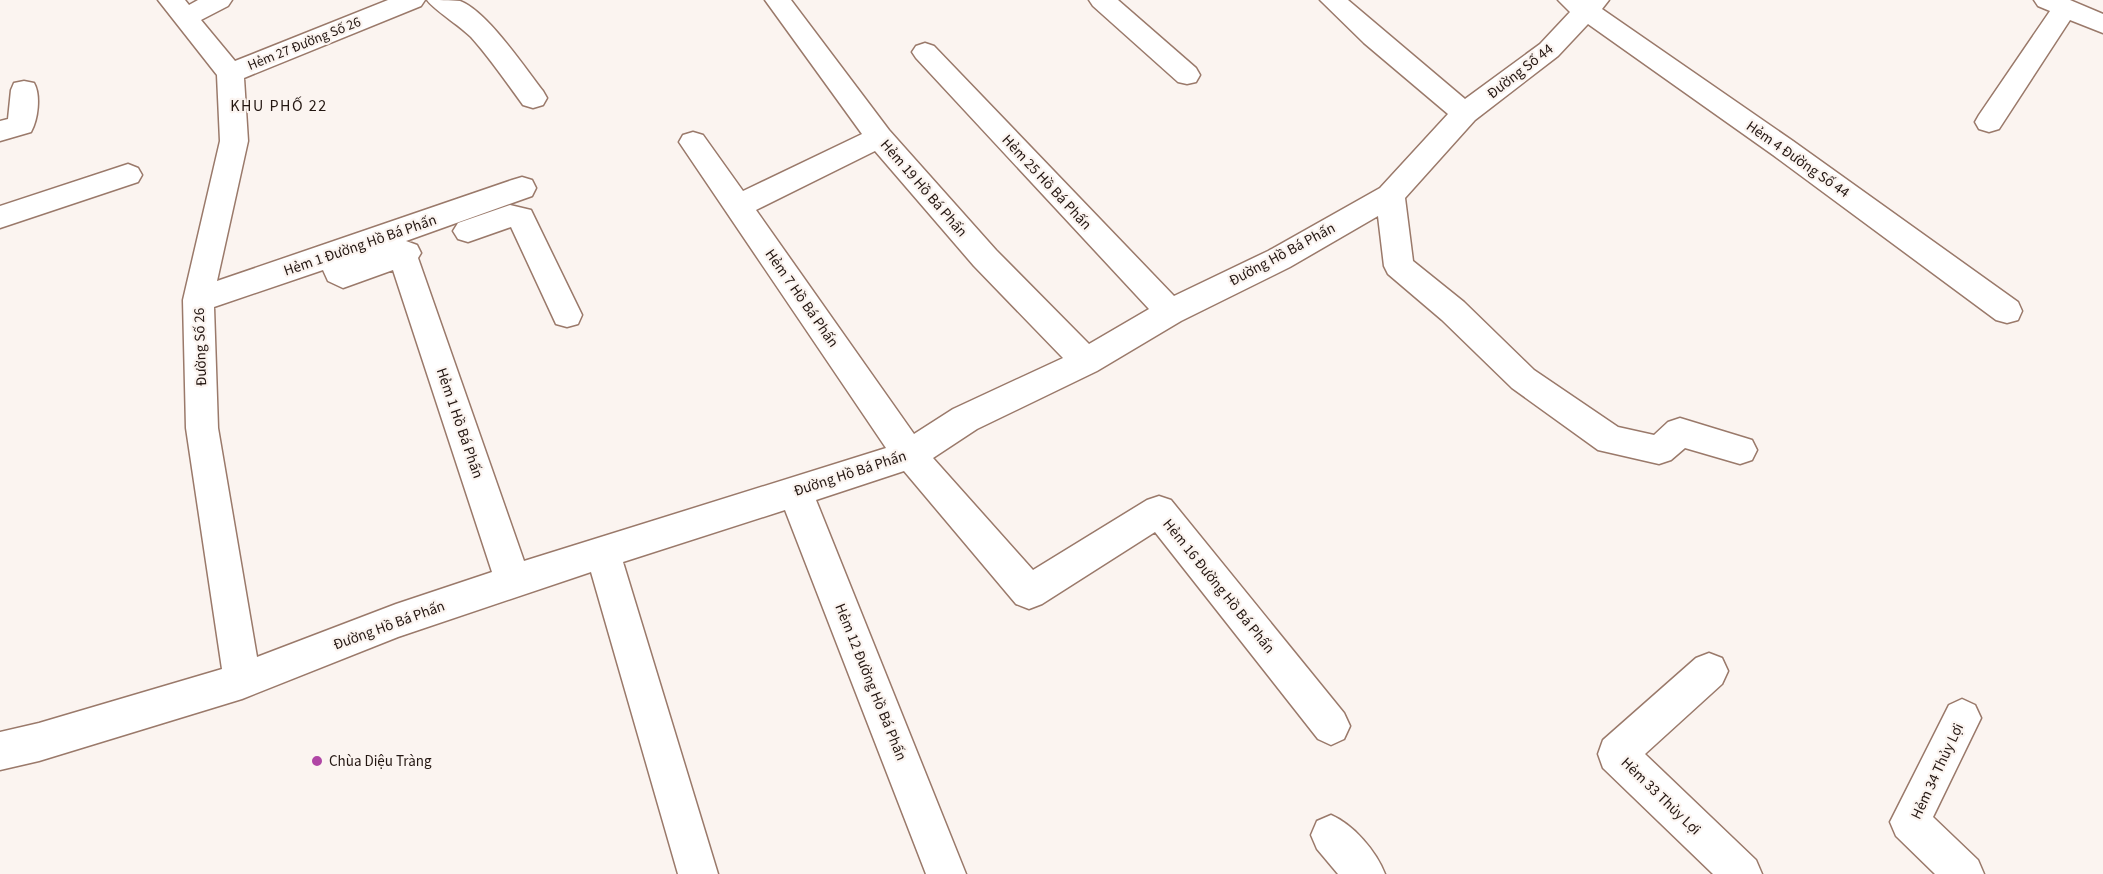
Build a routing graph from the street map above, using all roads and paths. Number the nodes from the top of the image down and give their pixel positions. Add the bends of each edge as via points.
1 (219, 0) edge
2 (412, 0) edge
3 (440, 0) edge
4 (778, 0) edge
5 (1102, 0) edge
6 (1333, 0) edge
7 (1584, 4) edge
8 (2056, 4) edge
9 (178, 9) edge
10 (2103, 24) edge
11 (925, 52) dead end
12 (230, 73) junction
13 (1187, 75) dead end
14 (24, 90) dead end
15 (533, 98) dead end
16 (1466, 113) junction
17 (1989, 122) dead end
18 (0, 131) edge
19 (879, 137) junction
20 (693, 141) dead end
21 (128, 175) dead end
22 (522, 188) dead end
23 (1389, 196) junction
24 (738, 206) junction
25 (0, 217) edge
26 (332, 255) junction
27 (407, 266) dead end
28 (198, 300) junction
29 (2007, 311) dead end
30 (1170, 312) junction
31 (567, 315) dead end
32 (1086, 362) junction
33 (1740, 450) dead end
34 (910, 454) junction
35 (795, 491) junction
36 (602, 551) junction
37 (513, 581) junction
38 (1709, 671) dead end
39 (242, 681) junction
40 (1962, 718) dead end
41 (1331, 726) dead end
42 (0, 751) edge
43 (1331, 835) dead end
44 (698, 874) edge
45 (946, 874) edge
46 (1365, 874) edge
47 (1742, 874) edge
48 (1964, 874) edge

1 - 9 street
2 - 12 street, Hẻm 27 Đường Số 26
3 - 15 street via 484,37
4 - 19 street, Hẻm 19 Hồ Bá Phấn
5 - 13 street
6 - 16 street
7 - 16 street, Đường Số 44 via 1549,50
7 - 29 street, Hẻm 4 Đường Số 44
8 - 10 street
8 - 17 street
9 - 12 street
11 - 30 street, Hẻm 25 Hồ Bá Phấn
12 - 28 street, Đường Số 26 via 234,141
14 - 18 street via 21,125
16 - 23 street, Đường Hồ Bá Phấn
19 - 24 street
19 - 32 street, Hẻm 19 Hồ Bá Phấn via 985,258
20 - 24 street, Hẻm 7 Hồ Bá Phấn
21 - 25 street
22 - 26 street, Hẻm 1 Đường Hồ Bá Phấn
23 - 30 street, Đường Hồ Bá Phấn via 1279,259
23 - 33 street via 1399,266 1453,311 1523,379 1610,440 1659,450 1680,432
24 - 34 street, Hẻm 7 Hồ Bá Phấn
26 - 28 street, Hẻm 1 Đường Hồ Bá Phấn
26 - 31 street via 343,276 518,216
27 - 37 street, Hẻm 1 Hồ Bá Phấn
28 - 39 street, Đường Số 26 via 202,428
30 - 32 street, Đường Hồ Bá Phấn
32 - 34 street, Đường Hồ Bá Phấn via 965,419
34 - 35 street, Đường Hồ Bá Phấn
34 - 41 street, Hẻm 16 Đường Hồ Bá Phấn via 1029,592 1159,511
35 - 36 street, Đường Hồ Bá Phấn
35 - 45 street, Hẻm 12 Đường Hồ Bá Phấn
36 - 37 street, Đường Hồ Bá Phấn
36 - 44 street
37 - 39 street, Đường Hồ Bá Phấn
38 - 47 street, Hẻm 33 Thủy Lợi via 1617,754
39 - 42 street, Đường Hồ Bá Phấn
40 - 48 street, Hẻm 34 Thủy Lợi via 1910,822
43 - 46 street

